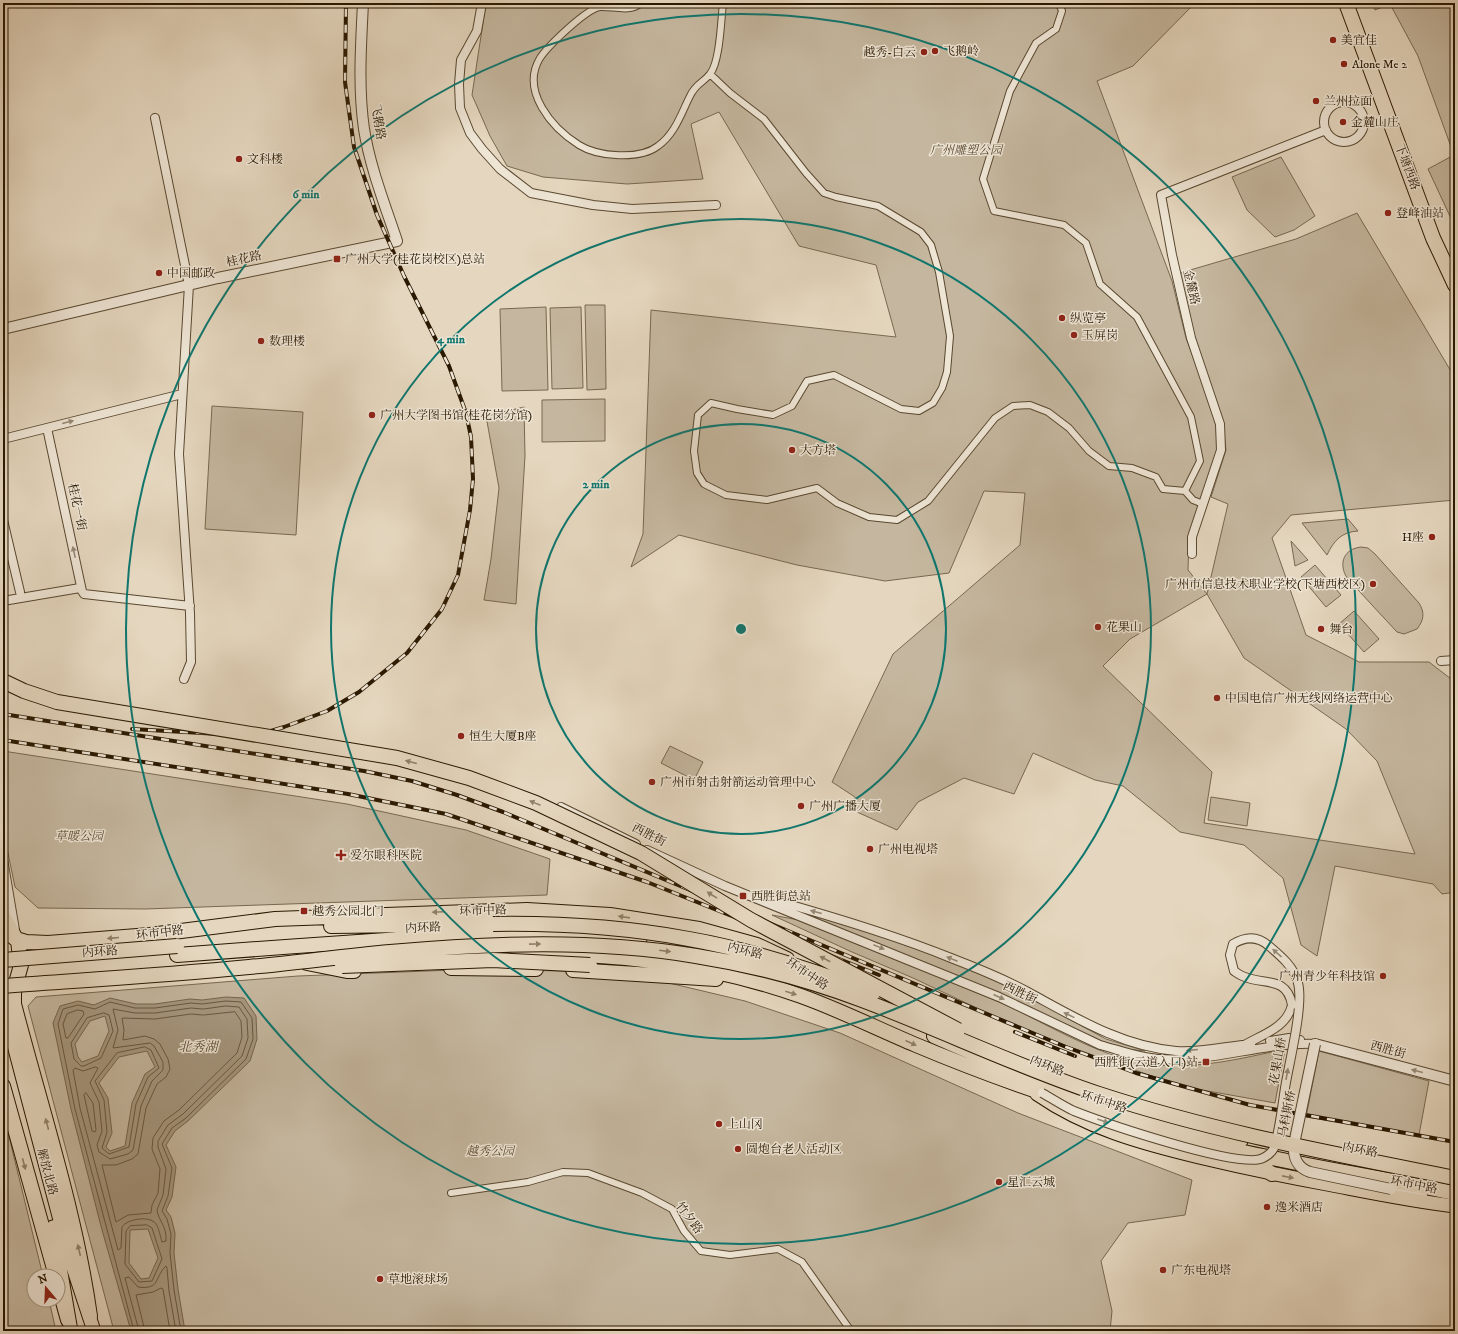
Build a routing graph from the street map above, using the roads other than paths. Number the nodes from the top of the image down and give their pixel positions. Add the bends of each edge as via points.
1 (362, 3) edge
2 (482, 3) edge
3 (641, 3) edge
4 (722, 3) edge
5 (1059, 3) edge
6 (1346, 3) edge
7 (1355, 3) edge
8 (597, 5) edge
9 (710, 74) junction
10 (155, 118) dead end
11 (1326, 130) junction
12 (716, 205) dead end
13 (397, 241) joint
14 (1455, 266) edge
15 (189, 284) junction
16 (1455, 285) edge
17 (3, 329) edge
18 (182, 394) junction
19 (47, 428) junction
20 (3, 439) edge
21 (1185, 491) junction
22 (1203, 504) junction
23 (3, 520) edge
24 (1192, 554) dead end
25 (82, 591) junction
26 (20, 592) dead end
27 (3, 601) edge
28 (190, 606) junction
29 (1455, 660) edge
30 (1442, 661) dead end
31 (184, 679) dead end
32 (3, 681) edge
33 (561, 807) dead end
34 (3, 859) edge
35 (725, 886) junction
36 (3, 916) edge
37 (493, 924) junction
38 (3, 932) edge
39 (150, 935) junction
40 (16, 939) junction
41 (757, 945) junction
42 (177, 951) junction
43 (3, 960) edge
44 (3, 968) edge
45 (250, 968) junction
46 (754, 982) junction
47 (10, 984) edge
48 (825, 987) junction
49 (3, 996) edge
50 (882, 1006) junction
51 (4, 1012) dead end
52 (958, 1030) junction
53 (3, 1038) edge
54 (1245, 1044) junction
55 (1315, 1044) junction
56 (1455, 1081) edge
57 (3, 1086) edge
58 (1028, 1088) junction
59 (1042, 1093) junction
60 (1239, 1151) junction
61 (1455, 1169) edge
62 (1272, 1174) junction
63 (1455, 1174) edge
64 (1455, 1178) edge
65 (1455, 1183) edge
66 (451, 1193) dead end
67 (1455, 1193) edge
68 (1455, 1205) edge
69 (54, 1268) edge
70 (65, 1308) edge
71 (90, 1316) junction
72 (70, 1325) edge
73 (94, 1331) edge
74 (851, 1331) edge

1 - 13 street, 飞鹅路 via 360,84 364,130
2 - 12 street via 477,31 461,60 460,108 470,133 500,168 531,193 593,205 632,209
3 - 8 street via 630,8
4 - 9 street via 718,54
5 - 21 street via 1062,11 1056,29 1036,43 1010,91 983,179 994,211 1064,225 1086,243 1100,284 1136,317 1191,417 1200,461
6 - 16 highway, 下塘西路 via 1433,238
7 - 14 highway, 下塘西路 via 1437,225
8 - 9 street via 550,46 535,69 534,85 538,101 548,117 580,146 605,154 624,156 642,154 657,148 676,127 697,84
9 - 21 street via 764,119 824,192 878,206 921,232 931,245 939,272 950,336 947,372 942,388 933,403 920,411 901,409 834,375 806,382 792,406 773,415 711,403 698,415 694,451 697,473 704,484 726,495 767,500 817,488 837,503 869,517 897,520 928,501 995,418 1013,406 1030,405 1054,416 1069,428 1089,451 1109,466 1132,468 1156,477 1163,489
10 - 15 street
11 - 11 street via 1325,117 1337,103 1350,103 1361,111 1362,130 1347,141 1334,139
11 - 22 street, 金麓路 via 1161,195 1191,338 1220,424 1221,450
13 - 15 street, 桂花路
15 - 17 street, 桂花路
15 - 18 street
19 -> 18 street
18 - 28 street via 179,454
19 - 20 street
25 -> 19 street, 桂花一街
21 - 22 street via 1193,500
22 - 24 street, 金麓路 via 1192,537
23 - 26 street
25 - 27 street via 80,588 56,591
25 - 28 street via 84,594
28 - 31 street via 191,662
29 - 30 street
52 -> 32 highway, bridge via 751,920 641,853 536,803 469,778 397,758 57,702 24,692
33 - 35 street, 西胜街
34 - 40 street
54 -> 35 street, 西胜街 via 1176,1051 1118,1038 1066,1014 1027,992 951,958 837,918
35 -> 55 street, 西胜街 via 992,994 1100,1044 1145,1057 1175,1059 1280,1045
36 - 40 highway
37 - 39 highway via 369,925
37 - 42 highway, 内环路
37 - 52 highway, 内环路, bridge via 625,930 727,947 834,978
38 - 40 highway, 环市中路
39 -> 40 highway, 环市中路 via 48,943
41 -> 39 highway, 环市中路 via 699,929 643,919 587,912 527,910 275,919
40 - 47 highway via 20,949 21,966
41 - 48 highway, 环市中路 via 801,967
41 - 50 highway via 828,972
42 - 43 highway, 内环路, bridge
42 - 44 highway
42 - 48 highway via 476,935 581,934 643,938 695,946 766,964
45 - 46 highway, bridge via 493,960 719,975
45 - 47 highway, 内环路, bridge
45 -> 64 highway, 内环路, bridge via 394,952 539,943 629,947 693,955 783,974 834,990 1048,1076 1160,1113 1250,1136
46 - 47 highway via 531,968 346,971 307,963
46 -> 58 highway, 环市中路 via 826,1006 941,1055
47 - 49 highway
71 -> 47 highway via 78,1241
48 - 50 highway, 环市中路
50 - 63 highway via 1107,1091 1250,1131
50 - 65 highway, 环市中路 via 1013,1070 1146,1116 1252,1143
51 - 71 main road, 解放北路 via 70,1258
52 - 61 highway, 内环路, bridge via 1064,1073 1179,1109 1294,1137
53 - 72 main road, 解放北路 via 56,1236
54 - 55 street, 西胜街 via 1289,1038
59 -> 54 street, 花果山桥, bridge via 1073,1110 1151,1137 1240,1160 1262,1159 1273,1149 1298,1017 1299,990 1296,977 1286,961 1263,940 1254,938 1244,938 1234,944 1230,955 1234,971 1245,978 1275,983 1285,989 1292,1005 1290,1014 1279,1026
56 -> 55 street, 西胜街
55 - 68 street, 马科斯桥, bridge via 1294,1144 1298,1164 1305,1170 1315,1173
57 -> 69 highway
58 - 59 highway, 环市中路
58 - 62 main road via 1054,1106 1088,1123 1168,1150
59 - 60 highway, 环市中路 via 1135,1123
60 - 62 highway
60 - 67 highway, 环市中路
62 -> 68 main road
66 - 74 street, 竹夕路 via 528,1182 563,1172 588,1173 642,1192 672,1209 684,1231 701,1251 730,1255 778,1249 802,1262
70 - 72 highway
71 - 73 main road, 解放北路

